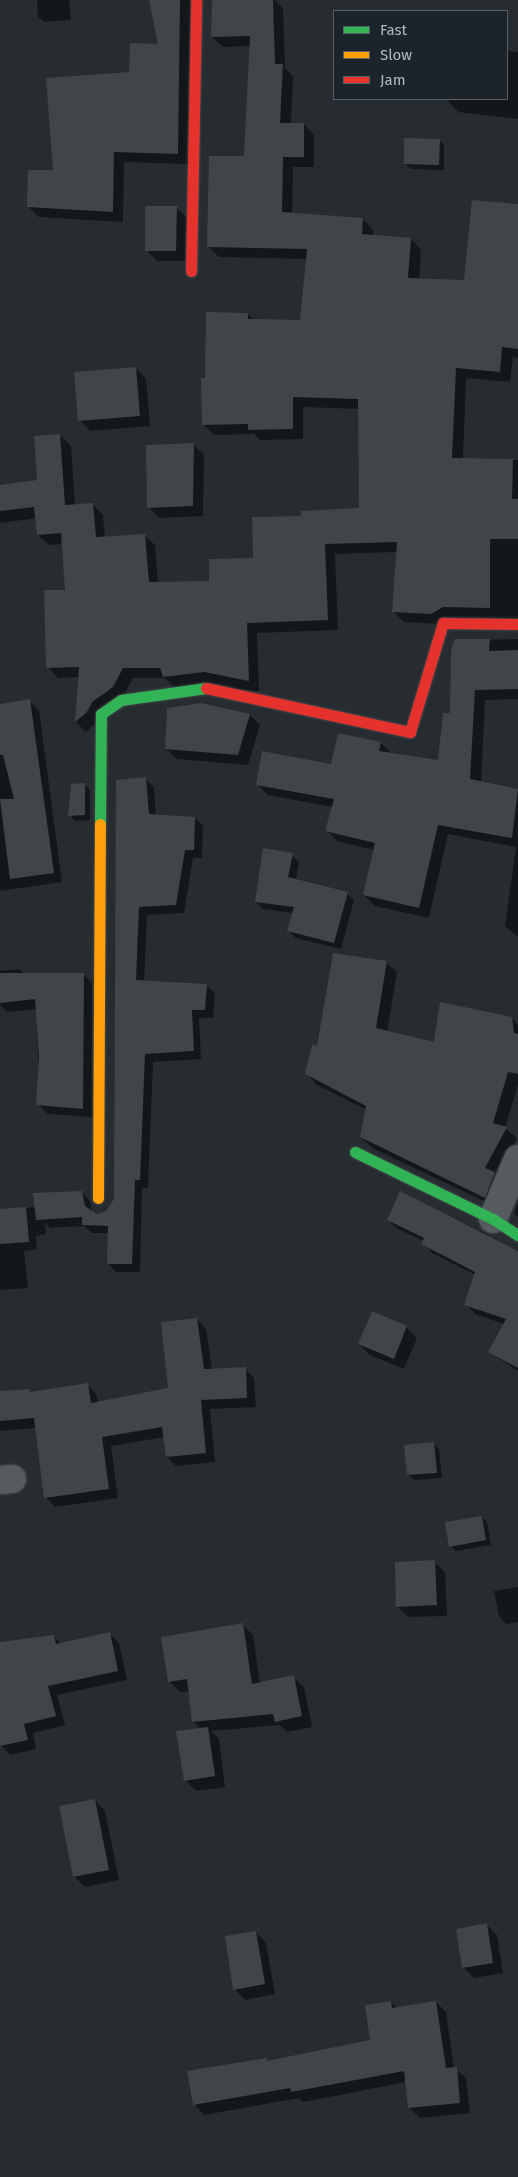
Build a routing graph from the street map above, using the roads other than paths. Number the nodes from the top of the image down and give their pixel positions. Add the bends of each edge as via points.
1 (196, 0) edge
2 (191, 271) dead end
3 (518, 624) edge
4 (355, 1152) dead end
5 (518, 1159) edge
6 (98, 1198) dead end
7 (493, 1219) junction
8 (518, 1235) edge

1 - 2 street
3 - 6 street via 443,623 410,732 201,688 121,700 101,714
4 - 7 street
5 - 7 street
7 - 8 street

